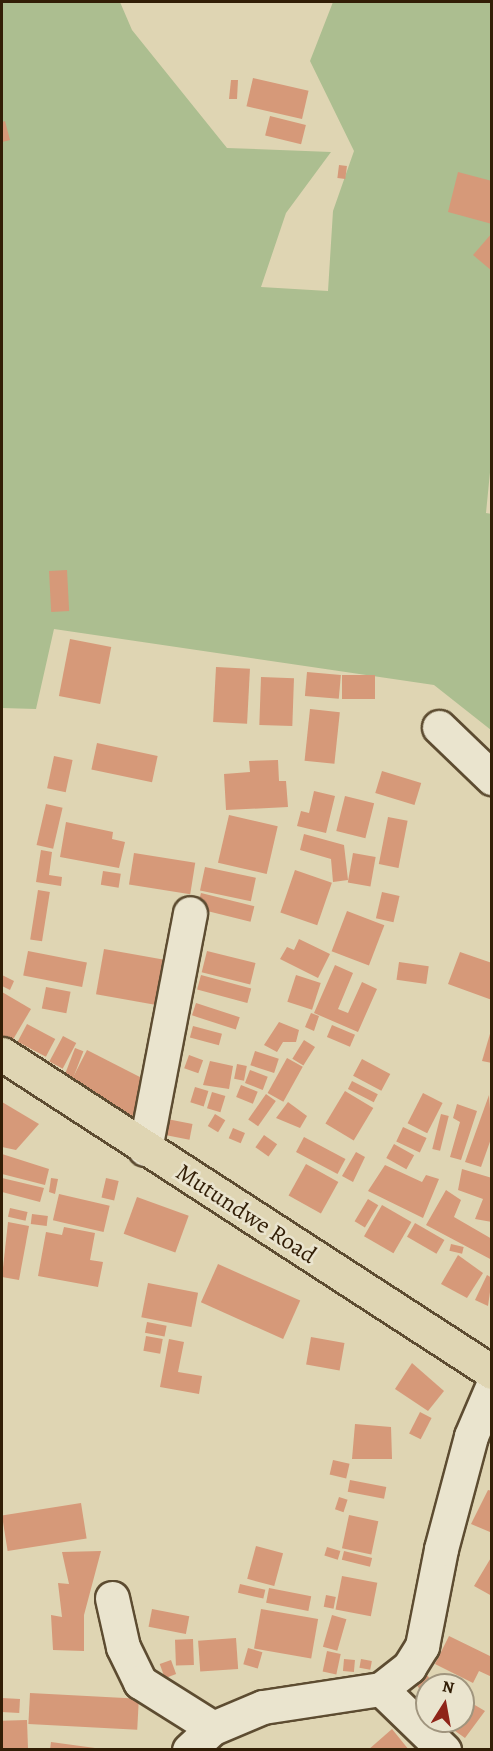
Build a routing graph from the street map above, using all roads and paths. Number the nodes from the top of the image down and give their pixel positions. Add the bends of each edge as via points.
1 (439, 727) dead end
2 (492, 778) edge
3 (190, 913) dead end
4 (2, 1054) edge
5 (145, 1149) junction
6 (492, 1372) edge
7 (492, 1387) edge
8 (112, 1598) dead end
9 (381, 1689) junction
10 (213, 1728) junction
11 (189, 1749) edge
12 (444, 1749) edge

1 - 2 street
3 - 5 street
4 - 5 main road, Mutundwe Road
5 - 6 main road, Mutundwe Road
7 - 9 street via 471,1436 441,1550 422,1646 409,1667
8 - 10 street via 123,1647 140,1682
9 - 10 street via 263,1707
9 - 12 street
10 - 11 street

